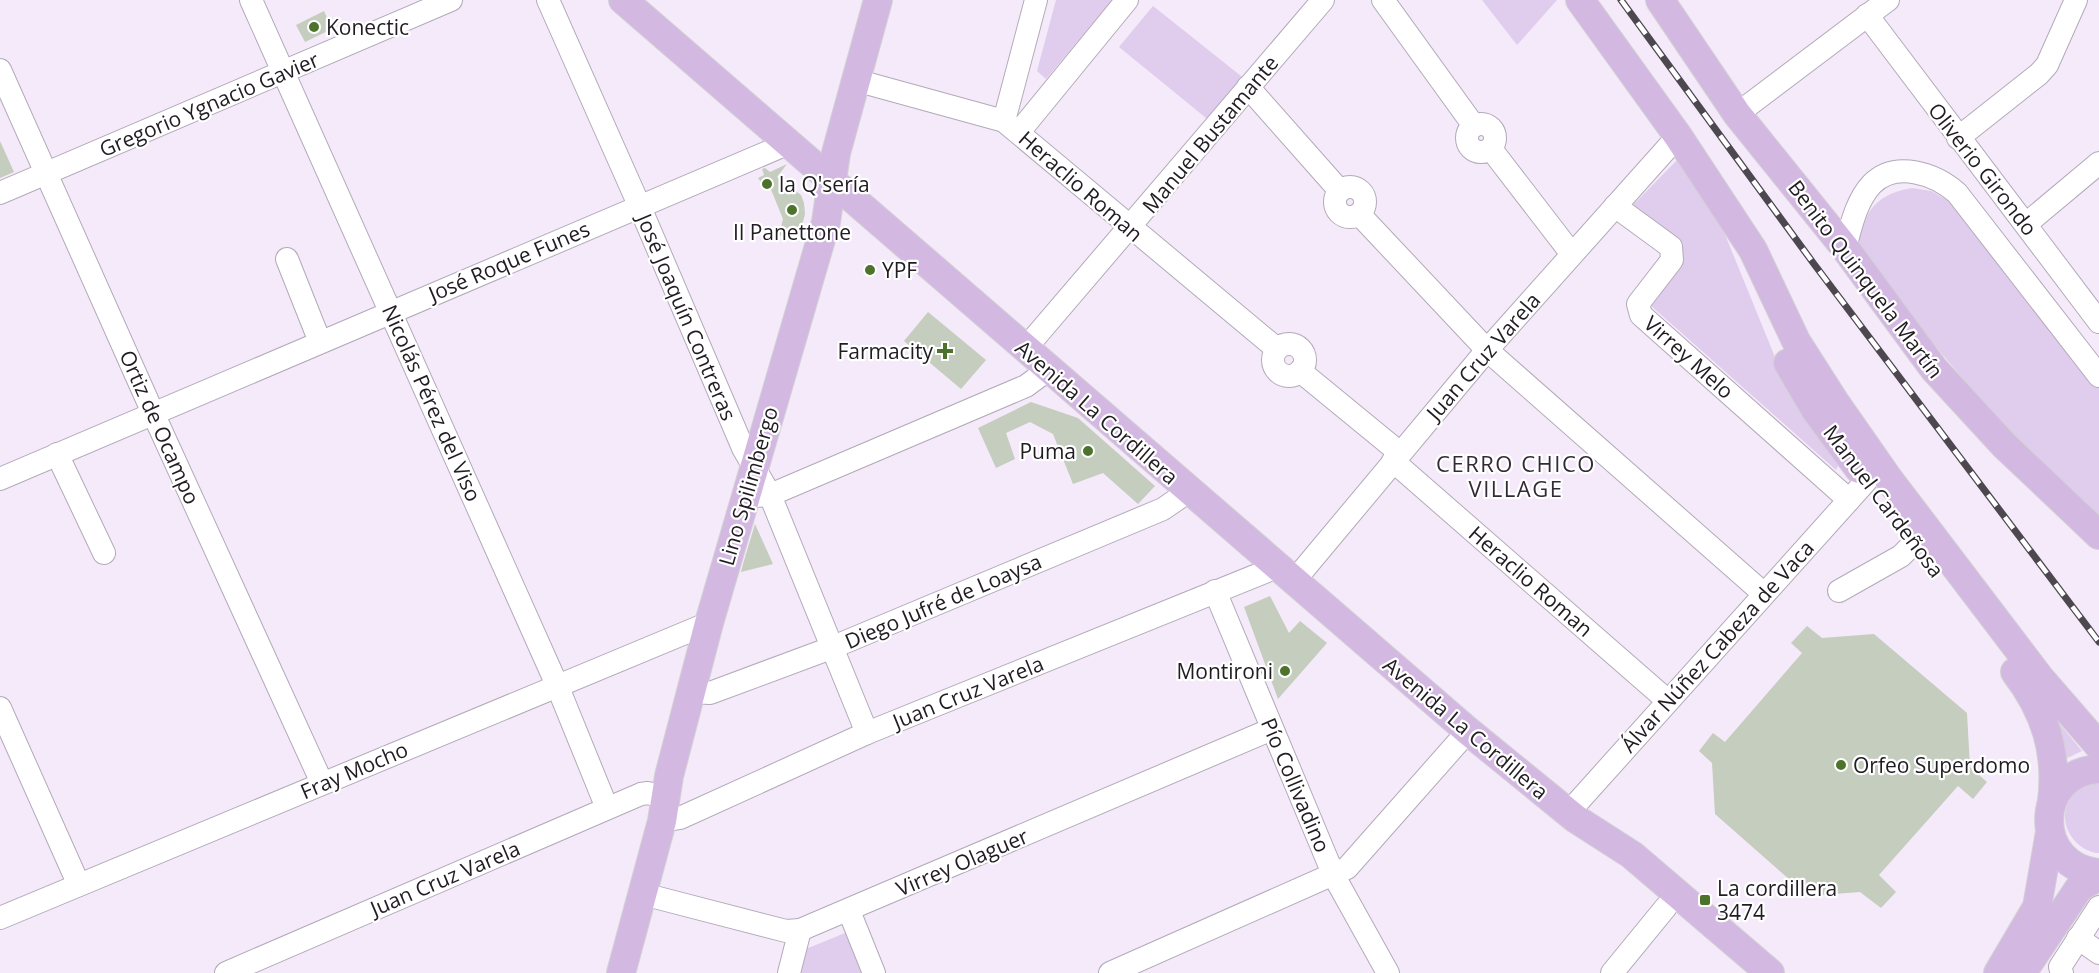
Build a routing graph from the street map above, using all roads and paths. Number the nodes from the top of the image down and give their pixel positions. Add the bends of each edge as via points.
1 (251, 0) edge
2 (451, 0) edge
3 (548, 0) edge
4 (879, 0) edge
5 (1036, 0) edge
6 (1127, 0) edge
7 (1323, 0) edge
8 (1383, 0) edge
9 (1580, 0) edge
10 (1660, 0) edge
11 (1888, 0) edge
12 (2076, 0) edge
13 (632, 3) edge
14 (1867, 15) junction
15 (0, 70) edge
16 (283, 72) junction
17 (855, 80) junction
18 (1248, 87) junction
19 (1737, 114) junction
20 (1011, 126) junction
21 (1678, 136) junction
22 (1958, 138) junction
23 (787, 144) junction
24 (2099, 163) edge
25 (47, 173) junction
26 (832, 184) junction
27 (1715, 192) junction
28 (0, 193) edge
29 (639, 205) junction
30 (1615, 206) junction
31 (2026, 224) junction
32 (1131, 227) junction
33 (1845, 248) junction
34 (1571, 254) junction
35 (287, 259) dead end
36 (392, 311) junction
37 (2099, 322) edge
38 (320, 342) junction
39 (1024, 349) junction
40 (1487, 350) junction
41 (1049, 369) junction
42 (2099, 376) edge
43 (153, 413) junction
44 (57, 454) junction
45 (1397, 457) junction
46 (753, 466) junction
47 (0, 479) edge
48 (1858, 490) junction
49 (1189, 491) junction
50 (757, 496) junction
51 (2099, 535) edge
52 (1915, 542) junction
53 (104, 553) dead end
54 (1286, 574) junction
55 (1215, 591) junction
56 (1839, 591) dead end
57 (1763, 592) junction
58 (709, 623) junction
59 (831, 648) junction
60 (557, 685) junction
61 (691, 692) junction
62 (1668, 701) junction
63 (0, 708) edge
64 (1272, 729) junction
65 (1468, 731) junction
66 (867, 733) junction
67 (2099, 746) edge
68 (2099, 769) edge
69 (322, 783) junction
70 (2052, 801) junction
71 (607, 808) junction
72 (664, 810) junction
73 (1572, 816) junction
74 (2050, 832) junction
75 (2099, 874) edge
76 (1334, 876) junction
77 (78, 883) junction
78 (643, 894) junction
79 (1666, 907) junction
80 (2099, 907) edge
81 (849, 910) junction
82 (0, 918) edge
83 (800, 930) junction
84 (2067, 931) junction
85 (2099, 954) edge
86 (226, 973) edge
87 (621, 973) edge
88 (789, 973) edge
89 (874, 973) edge
90 (1110, 973) edge
91 (1388, 973) edge
92 (1612, 973) edge
93 (1742, 973) edge
94 (1770, 973) edge
95 (1998, 973) edge
96 (2022, 973) edge
97 (2040, 973) edge
98 (2062, 973) edge

1 - 16 street, Nicolás Pérez del Viso
2 - 16 street, Gregorio Ygnacio Gavier
3 - 29 street, José Joaquín Contreras
4 - 17 main road, Lino Spilimbergo
5 - 20 street
6 - 20 street
7 - 18 street, Manuel Bustamante
8 - 34 street via 1474,126 1487,126 1494,132 1491,149
9 - 21 main road, Manuel Cardeñosa
10 - 19 main road, Benito Quinquela Martín
11 - 14 street
12 - 22 street via 2047,65
13 - 23 main road, Avenida La Cordillera
14 - 19 street
14 - 22 street, Oliverio Girondo
15 - 25 street, Ortiz de Ocampo
16 - 25 street, Gregorio Ygnacio Gavier
16 - 36 street, Nicolás Pérez del Viso
17 - 20 street, Heraclio Roman
17 - 26 main road, Lino Spilimbergo
18 - 32 street, Manuel Bustamante
18 - 40 street via 1340,190 1334,205 1340,214 1359,214
19 - 33 main road, Benito Quinquela Martín
20 - 32 street, Heraclio Roman
21 - 27 main road, Manuel Cardeñosa
21 - 30 street, Juan Cruz Varela
22 - 31 street, Oliverio Girondo
23 - 26 main road, Avenida La Cordillera
23 - 29 street, José Roque Funes
24 - 31 street
25 - 28 street, Gregorio Ygnacio Gavier
25 - 43 street, Ortiz de Ocampo
26 - 39 main road, Avenida La Cordillera
26 - 46 main road, Lino Spilimbergo via 826,222
27 - 48 main road, Manuel Cardeñosa via 1744,249 1767,319 1787,362
27 - 67 main road, Manuel Cardeñosa via 1763,266 1796,340 1888,478 2040,678
29 - 36 street, José Roque Funes
29 - 46 street, José Joaquín Contreras
30 - 34 street, Juan Cruz Varela
30 - 48 street, Virrey Melo via 1671,247 1673,254 1638,304 1641,315
31 - 37 street, Oliverio Girondo
32 - 39 street, Manuel Bustamante
32 - 45 street, Heraclio Roman via 1277,349 1286,344 1300,348 1304,357 1300,371
33 - 42 street via 1854,214 1873,183 1900,172 1938,179 1957,193
33 - 51 main road, Benito Quinquela Martín via 1965,406
34 - 40 street, Juan Cruz Varela
35 - 38 street
36 - 38 street, José Roque Funes
36 - 60 street, Nicolás Pérez del Viso
38 - 43 street, José Roque Funes
39 - 41 main road, Avenida La Cordillera
40 - 45 street, Juan Cruz Varela
40 - 57 street
41 - 49 main road, Avenida La Cordillera
41 - 50 street via 1026,386
43 - 44 street, José Roque Funes
43 - 69 street, Ortiz de Ocampo
44 - 47 street, José Roque Funes
44 - 53 street
45 - 54 street, Juan Cruz Varela
45 - 62 street, Heraclio Roman
46 - 50 main road, Lino Spilimbergo
48 - 52 main road, Manuel Cardeñosa
48 - 57 street, Álvar Núñez Cabeza de Vaca
49 - 54 main road, Avenida La Cordillera
49 - 59 street, Diego Jufré de Loaysa via 1164,509
50 - 58 main road, Lino Spilimbergo
50 - 59 street
52 - 56 street via 1901,556
52 - 70 main road, Manuel Cardeñosa via 2035,702 2054,758
54 - 55 street, Juan Cruz Varela
54 - 65 main road, Avenida La Cordillera
55 - 64 street, Pío Collivadino
55 - 66 street, Juan Cruz Varela
57 - 62 street, Álvar Núñez Cabeza de Vaca
58 - 60 street, Fray Mocho
58 - 61 main road, Lino Spilimbergo
59 - 61 street, Diego Jufré de Loaysa via 710,693
59 - 66 street
60 - 69 street, Fray Mocho
60 - 71 street, Nicolás Pérez del Viso
61 - 72 main road, Lino Spilimbergo
62 - 73 street, Álvar Núñez Cabeza de Vaca
63 - 77 street
64 - 76 street, Pío Collivadino
64 - 81 street, Virrey Olaguer
65 - 73 main road, Avenida La Cordillera
65 - 76 street via 1355,861
66 - 72 street, Juan Cruz Varela via 680,818
68 - 70 main road via 2069,779
69 - 77 street, Fray Mocho
70 - 74 main road, Manuel Cardeñosa
71 - 72 street, Juan Cruz Varela via 648,793
71 - 86 street, Juan Cruz Varela
72 - 78 main road, Lino Spilimbergo
73 - 79 main road, Avenida La Cordillera
73 - 94 main road, Avenida La Cordillera via 1632,855
74 - 75 main road via 2066,860
74 - 95 main road, Manuel Cardeñosa via 2037,907
75 - 84 main road via 2079,888
76 - 90 street
76 - 91 street, Pío Collivadino
77 - 82 street, Fray Mocho
78 - 83 street, Virrey Olaguer via 786,931
78 - 87 main road, Lino Spilimbergo
79 - 92 street
79 - 93 main road, Avenida La Cordillera
80 - 84 street
81 - 83 street, Virrey Olaguer
81 - 89 street
83 - 88 street
84 - 85 street
84 - 96 main road
84 - 97 street
84 - 98 street

